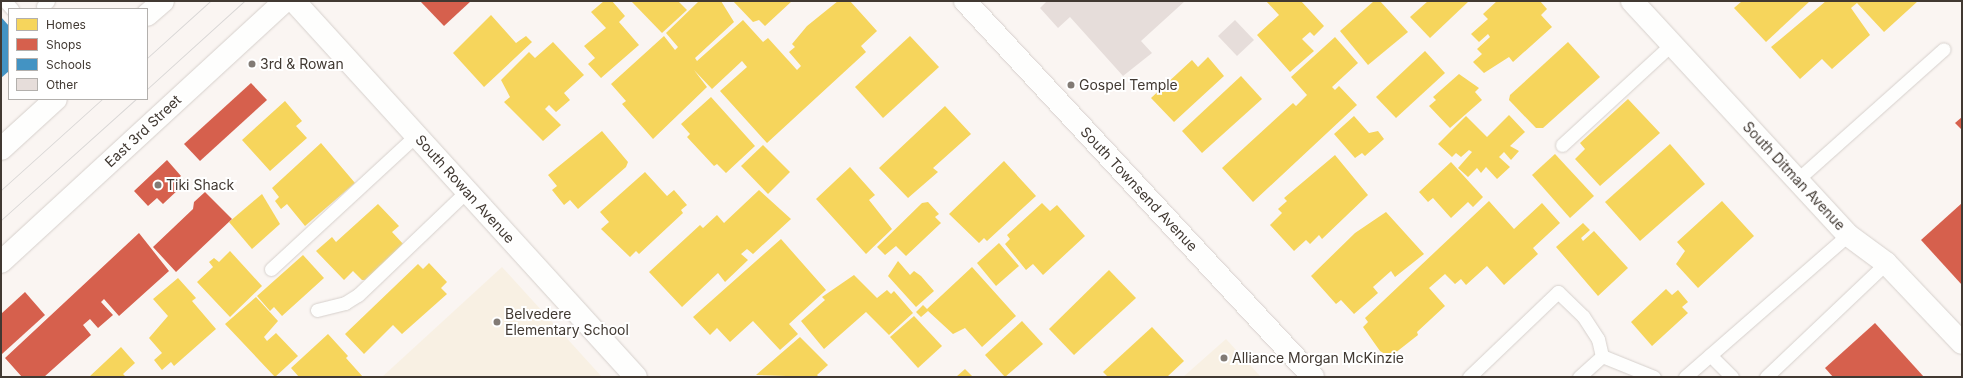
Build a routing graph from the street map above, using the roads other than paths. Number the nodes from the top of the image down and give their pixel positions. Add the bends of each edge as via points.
1 (163, 1) edge
2 (286, 1) edge
3 (294, 1) edge
4 (965, 1) edge
5 (1632, 1) edge
6 (148, 14) edge
7 (1672, 44) junction
8 (1944, 49) dead end
9 (55, 100) edge
10 (416, 135) junction
11 (1562, 145) dead end
12 (1, 149) edge
13 (1798, 179) junction
14 (467, 191) junction
15 (1848, 234) junction
16 (1, 262) edge
17 (1886, 263) junction
18 (271, 269) dead end
19 (317, 310) dead end
20 (1962, 343) edge
21 (1710, 355) junction
22 (1602, 356) junction
23 (636, 377) edge
24 (1313, 377) edge
25 (1469, 377) edge
26 (1579, 377) edge
27 (1654, 377) edge
28 (1685, 377) edge
29 (1732, 377) edge
30 (1766, 377) edge

1 - 6 street
2 - 16 street, East 3rd Street
3 - 10 street, South Rowan Avenue
4 - 24 street, South Townsend Avenue
5 - 7 street, South Ditman Avenue
7 - 11 lane
7 - 13 street, South Ditman Avenue
8 - 13 lane
9 - 12 street
10 - 14 street, South Rowan Avenue
10 - 18 lane
13 - 15 street, South Ditman Avenue
14 - 19 lane via 358,295 346,303
14 - 23 street, South Rowan Avenue
15 - 17 street, South Ditman Avenue
15 - 21 lane
17 - 20 street, South Ditman Avenue
17 - 30 lane
21 - 28 lane
21 - 29 lane
22 - 25 lane via 1598,339 1583,316 1558,292
22 - 26 lane
22 - 27 lane

